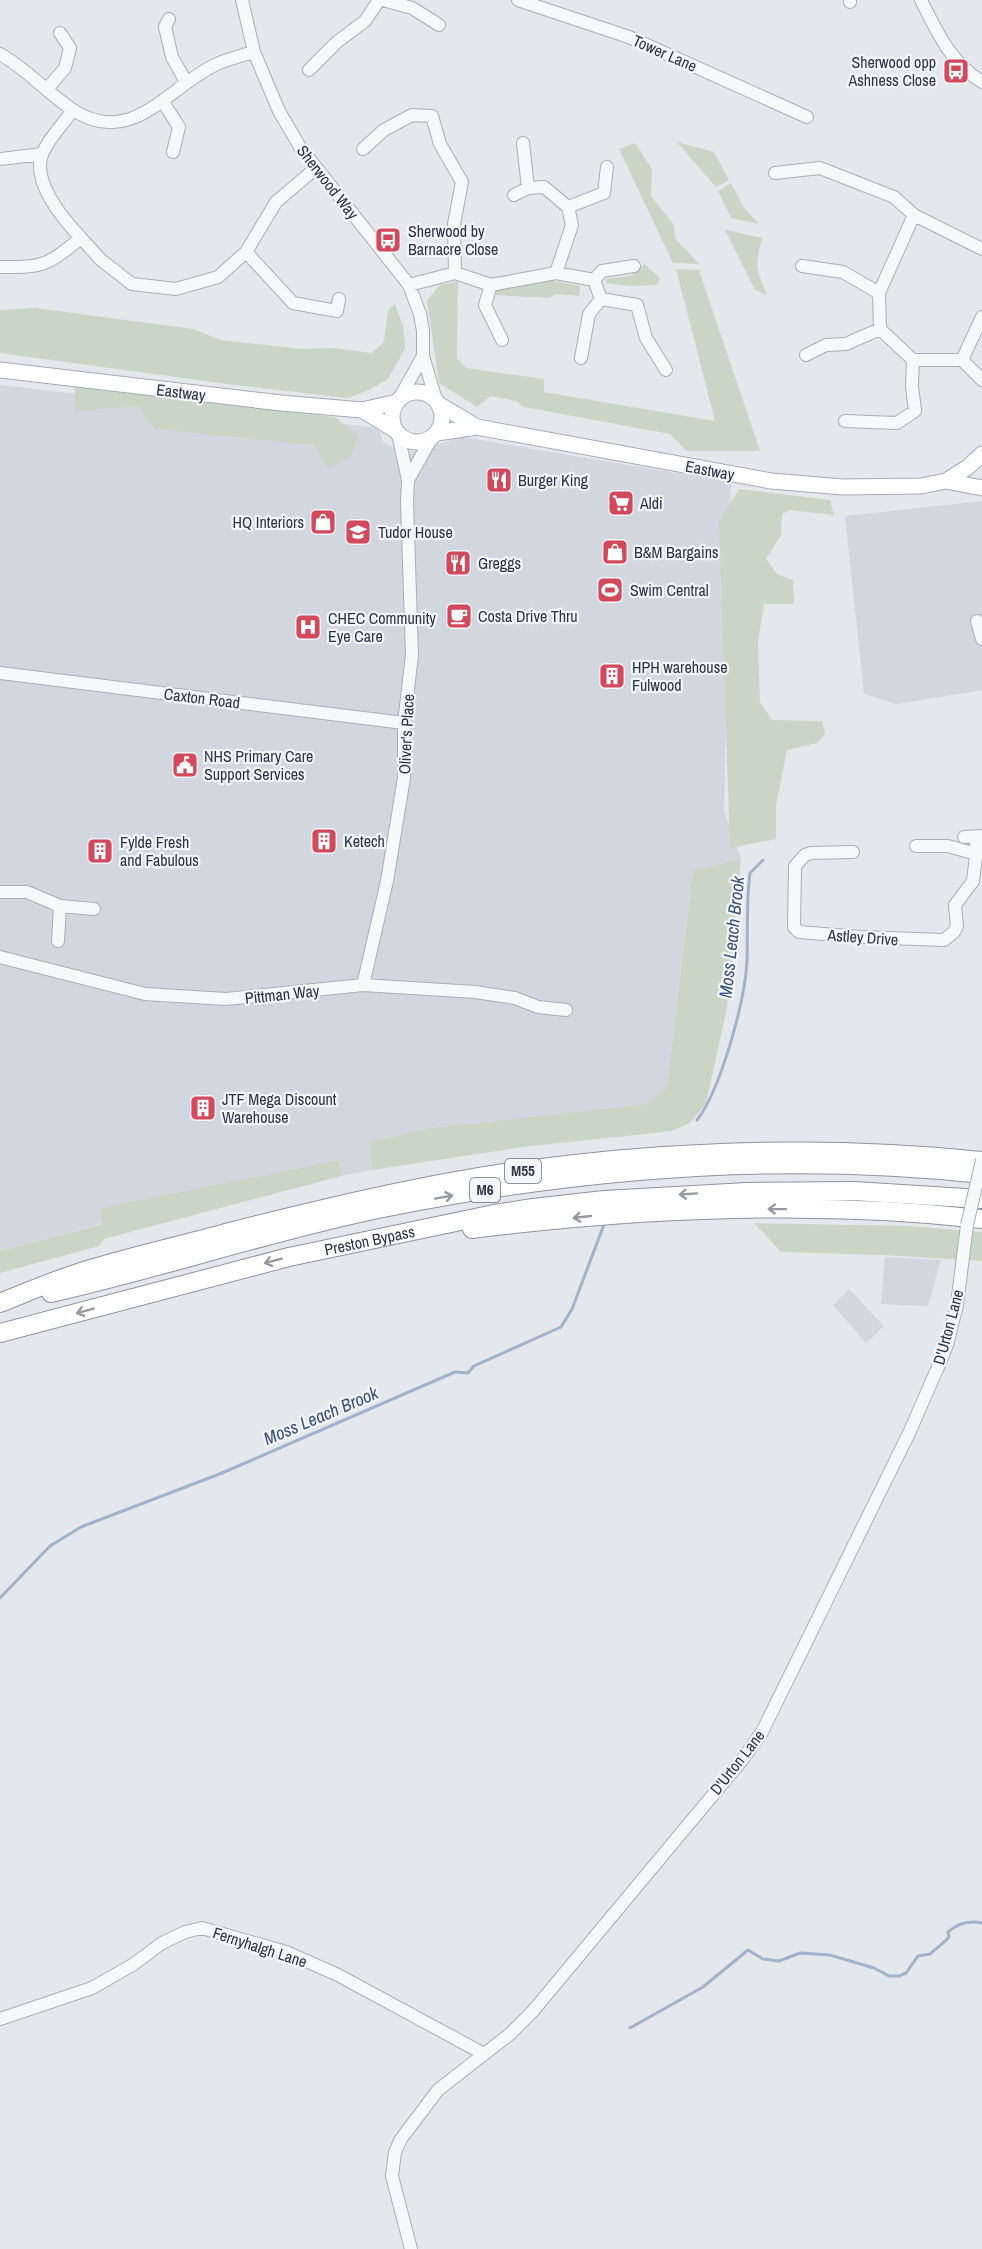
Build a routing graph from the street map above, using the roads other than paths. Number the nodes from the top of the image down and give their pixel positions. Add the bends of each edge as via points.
1 (242, 0) edge
2 (381, 0) edge
3 (518, 0) edge
4 (921, 0) edge
5 (169, 19) dead end
6 (439, 25) dead end
7 (60, 33) dead end
8 (254, 52) junction
9 (0, 54) edge
10 (309, 70) dead end
11 (186, 82) junction
12 (982, 82) edge
13 (47, 89) junction
14 (163, 102) junction
15 (73, 110) junction
16 (807, 117) dead end
17 (523, 143) dead end
18 (363, 149) dead end
19 (42, 153) junction
20 (172, 153) dead end
21 (0, 159) edge
22 (608, 167) dead end
23 (316, 168) junction
24 (775, 172) dead end
25 (528, 188) junction
26 (514, 195) dead end
27 (568, 207) junction
28 (914, 215) junction
29 (81, 238) junction
30 (982, 249) edge
31 (246, 252) junction
32 (634, 266) dead end
33 (802, 266) dead end
34 (0, 267) edge
35 (455, 273) junction
36 (556, 273) junction
37 (594, 280) junction
38 (409, 285) junction
39 (491, 285) junction
40 (879, 293) junction
41 (339, 299) dead end
42 (601, 299) junction
43 (982, 317) edge
44 (880, 329) junction
45 (502, 340) dead end
46 (423, 356) junction
47 (806, 356) dead end
48 (581, 358) dead end
49 (913, 360) junction
50 (962, 360) junction
51 (0, 370) edge
52 (666, 370) dead end
53 (982, 380) edge
54 (398, 400) junction
55 (438, 403) junction
56 (362, 410) junction
57 (844, 421) dead end
58 (477, 427) junction
59 (397, 432) junction
60 (435, 435) junction
61 (982, 454) edge
62 (408, 480) junction
63 (946, 481) junction
64 (982, 488) edge
65 (977, 621) dead end
66 (982, 639) edge
67 (0, 673) edge
68 (404, 723) junction
69 (974, 837) edge
70 (916, 846) dead end
71 (853, 852) dead end
72 (976, 854) junction
73 (0, 892) edge
74 (60, 906) junction
75 (94, 909) dead end
76 (58, 941) dead end
77 (0, 957) edge
78 (363, 985) junction
79 (566, 1010) dead end
80 (982, 1160) edge
81 (982, 1174) edge
82 (747, 1192) junction
83 (982, 1199) edge
84 (982, 1211) edge
85 (975, 1222) edge
86 (330, 1247) junction
87 (0, 1304) edge
88 (0, 1332) edge
89 (0, 2019) edge
90 (484, 2054) junction
91 (411, 2249) edge

1 - 8 street, Sherwood Way
2 - 6 street via 412,8
2 - 10 street via 365,21
3 - 16 street, Tower Lane via 629,37
4 - 12 street via 944,46 970,75
5 - 11 street via 165,27 172,57
7 - 13 street via 70,48 65,68
8 - 11 street via 215,64
8 - 23 street, Sherwood Way via 279,111
9 - 13 street
11 - 14 street
13 - 15 street
14 - 15 street via 135,117 112,122 98,121
14 - 20 street via 179,127
15 - 19 street
17 - 25 street
18 - 35 street via 384,130 412,115 432,116 440,144 462,182 454,224
19 - 21 street
19 - 29 street via 41,174 49,199
22 - 27 street via 604,193
23 - 31 street via 276,202
23 - 38 street, Sherwood Way
24 - 28 street via 820,168 894,197
25 - 26 street
25 - 27 street via 544,187
27 - 36 street via 572,225
28 - 30 street
28 - 40 street
29 - 31 street via 132,284 176,290 218,277
29 - 34 street via 43,265
31 - 41 street via 293,303 337,311
32 - 37 street via 602,271
33 - 40 street via 843,272
35 - 38 street
35 - 39 street
36 - 37 street
36 - 39 street
37 - 42 street
38 - 46 street, Sherwood Way via 420,314
39 - 45 street via 485,305
40 - 44 street
42 - 48 street via 588,314
42 - 52 street via 638,305 646,338
43 - 50 street
44 - 47 street via 846,344 826,345
44 - 49 street
46 - 54 street
46 - 55 street, Sherwood Way
49 - 50 street
49 - 57 street via 915,411 897,423
50 - 53 street
51 - 56 main road, Eastway
54 - 55 main road via 406,394 422,392
54 - 56 main road, Eastway
54 - 59 main road via 392,417
55 - 58 main road, Eastway
55 - 60 main road via 442,420
56 - 59 main road, Eastway
58 - 60 main road, Eastway
58 - 63 main road, Eastway via 771,481 843,487 921,486
59 - 60 main road via 404,439 419,442
59 - 62 street, Oliver's Place
60 - 62 street, Oliver's Place
61 - 63 main road, Eastway
62 - 68 street, Oliver's Place via 412,655
63 - 64 main road, Eastway
65 - 66 street
67 - 68 street, Caxton Road
68 - 78 street, Oliver's Place via 404,778 396,831
69 - 72 street, Astley Drive
70 - 72 street via 948,846
71 - 72 street, Astley Drive via 811,853 795,866 796,930 944,940 957,926 955,905 973,881
73 - 74 street via 27,892
74 - 75 street
74 - 76 street
77 - 78 street, Pittman Way via 145,994 226,999
78 - 79 street, Pittman Way via 475,992
80 - 85 street, D'Urton Lane, bridge
80 - 87 highway, M55 via 820,1151 730,1153 649,1157 463,1179 280,1219 76,1274
87 -> 81 highway, M6 via 377,1209 559,1180 651,1170 819,1165
82 - 83 highway, M6 via 854,1191
82 - 84 highway
82 -> 86 highway, Preston Bypass / M6 via 533,1208
85 -> 86 highway via 853,1209 694,1209 583,1217
85 - 90 street, D'Urton Lane via 957,1305 938,1367 762,1732 533,2010
86 -> 88 highway, Preston Bypass / M6
89 - 90 street, Fernyhalgh Lane via 92,1988 162,1943 202,1928 286,1952 338,1975
90 - 91 street, D'Urton Lane via 438,2090 395,2152 392,2176

